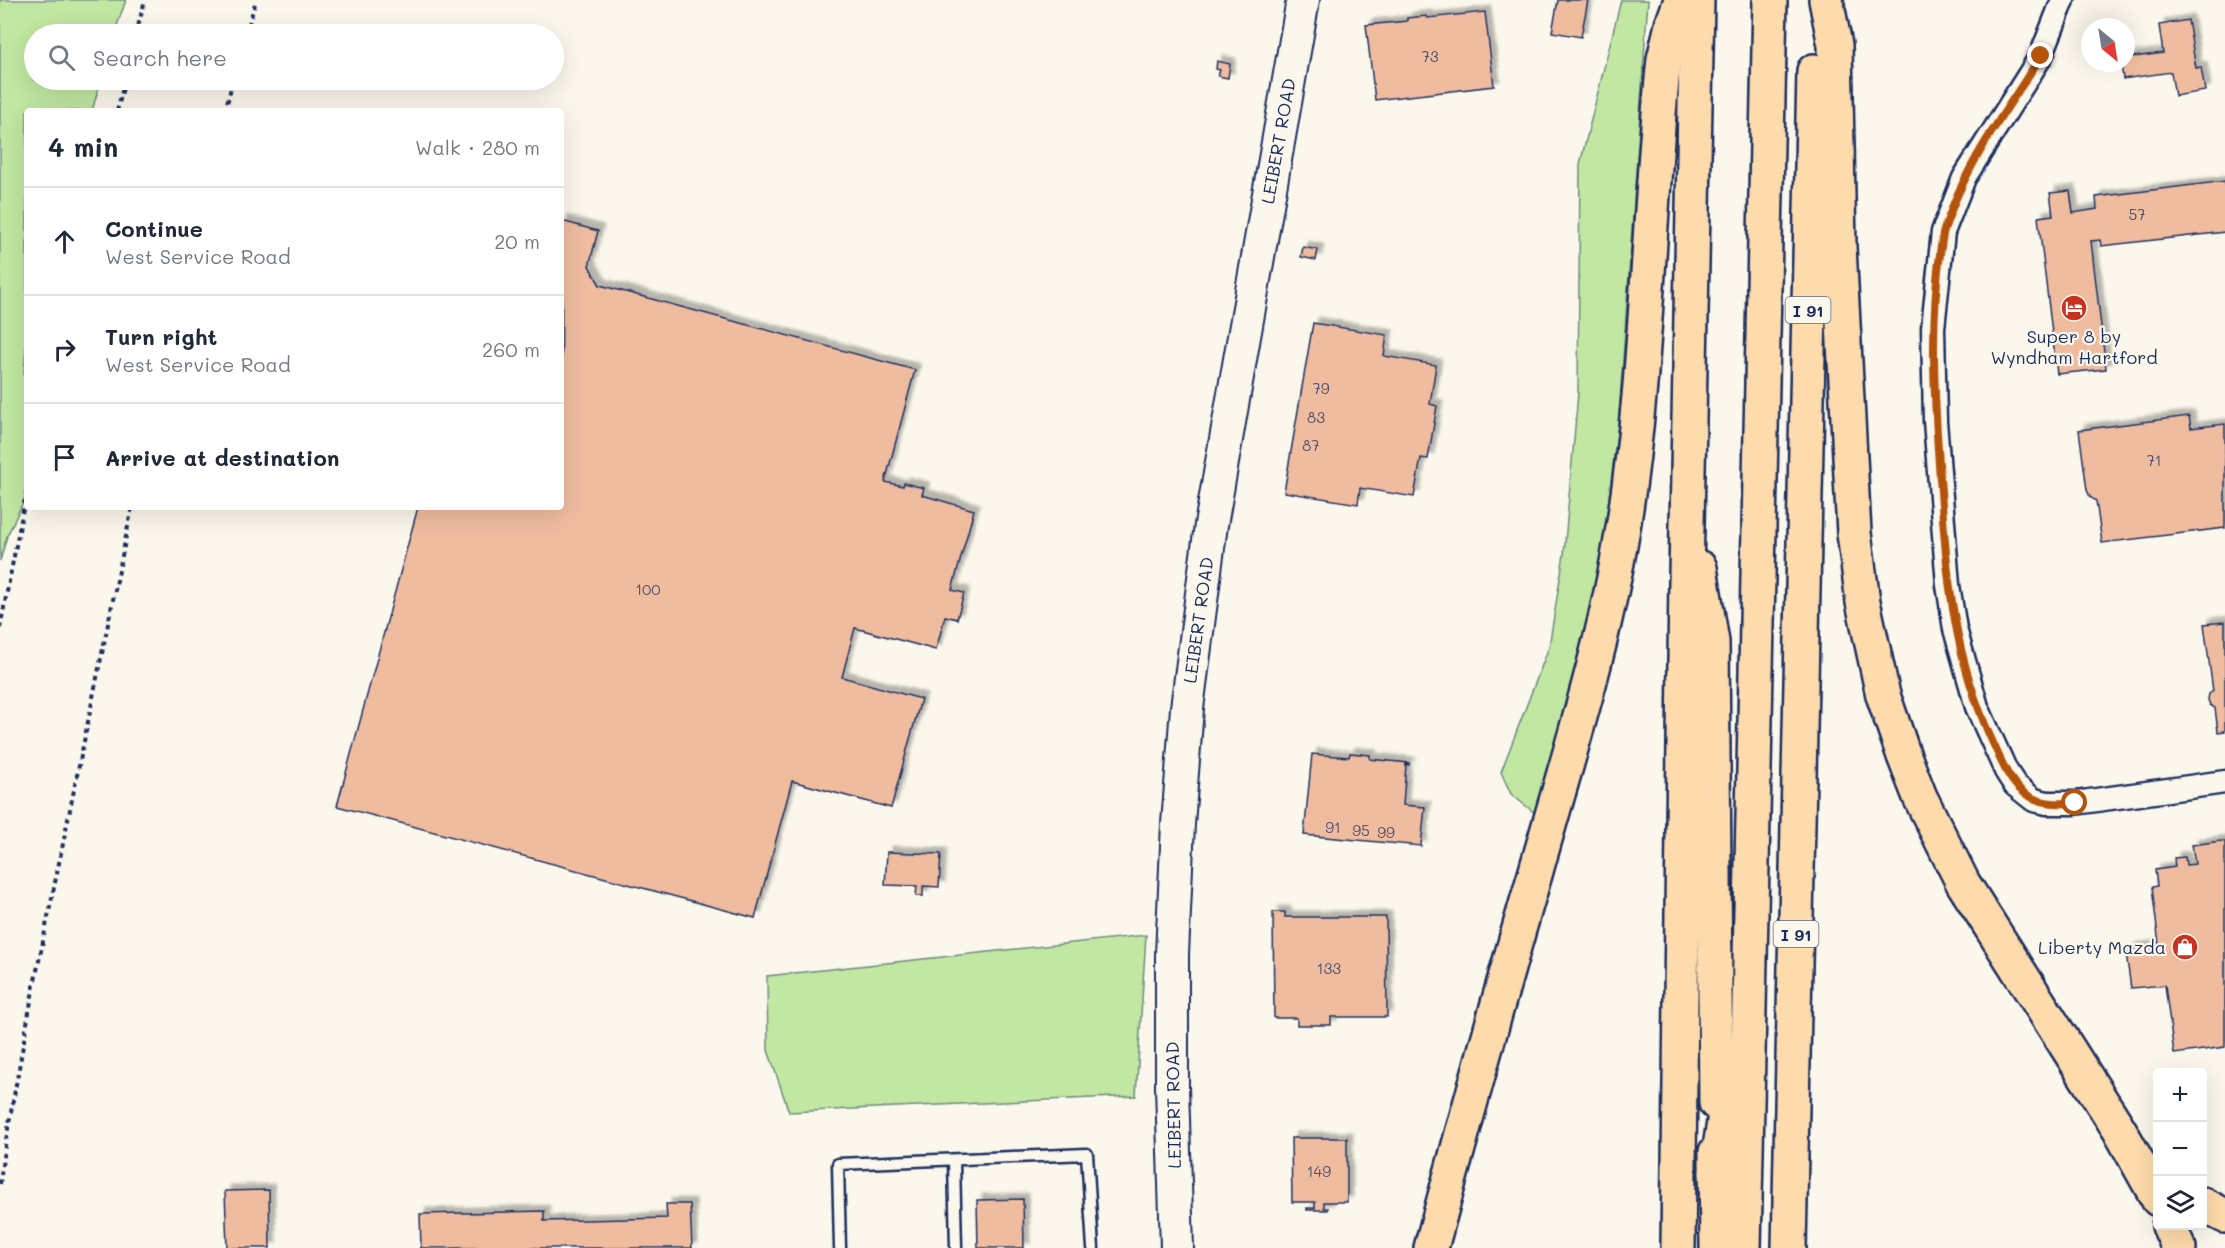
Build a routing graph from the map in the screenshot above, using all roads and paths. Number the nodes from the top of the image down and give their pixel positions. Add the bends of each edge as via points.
1 (145, 0) edge
2 (256, 0) edge
3 (1303, 0) edge
4 (1681, 0) edge
5 (1697, 0) edge
6 (1747, 0) edge
7 (1770, 0) edge
8 (1817, 0) edge
9 (1826, 0) edge
10 (2063, 0) edge
11 (139, 24) edge
12 (249, 24) edge
13 (122, 90) edge
14 (230, 90) edge
15 (118, 108) edge
16 (226, 108) edge
17 (24, 504) edge
18 (131, 510) edge
19 (1686, 517) junction
20 (0, 628) edge
21 (2225, 782) edge
22 (2119, 1129) junction
23 (954, 1161) junction
24 (2153, 1165) edge
25 (1716, 1173) junction
26 (0, 1184) edge
27 (2153, 1192) edge
28 (2207, 1207) edge
29 (2225, 1216) edge
30 (2171, 1230) edge
31 (840, 1248) edge
32 (956, 1248) edge
33 (1093, 1248) edge
34 (1177, 1248) edge
35 (1431, 1248) edge
36 (1678, 1248) edge
37 (1717, 1248) edge
38 (1744, 1248) edge
39 (1789, 1248) edge
40 (2179, 1248) edge

1 - 11 path
2 - 12 path
3 - 34 street, LEIBERT ROAD via 1214,506 1187,708 1172,954
4 - 35 highway via 1664,59 1639,408 1616,565 1570,748
5 - 19 highway
6 - 25 highway via 1725,1105
7 - 38 highway
8 - 39 highway, I 91
9 - 22 highway via 1835,45 1841,289 1854,533 1863,602 1883,695 1920,797 1958,873
10 - 21 street via 2041,56 1964,178 1944,232 1933,328 1935,422 1955,629 1977,708 2006,771 2034,800 2075,803
13 - 15 path
14 - 16 path
17 - 20 path
18 - 26 path via 33,990
19 - 25 highway via 1704,588 1712,642
19 - 36 highway
22 - 24 highway
22 - 27 highway
23 - 31 lane via 838,1164
23 - 32 lane
23 - 33 lane via 1087,1154
25 - 37 highway
28 - 29 highway
30 - 40 highway

